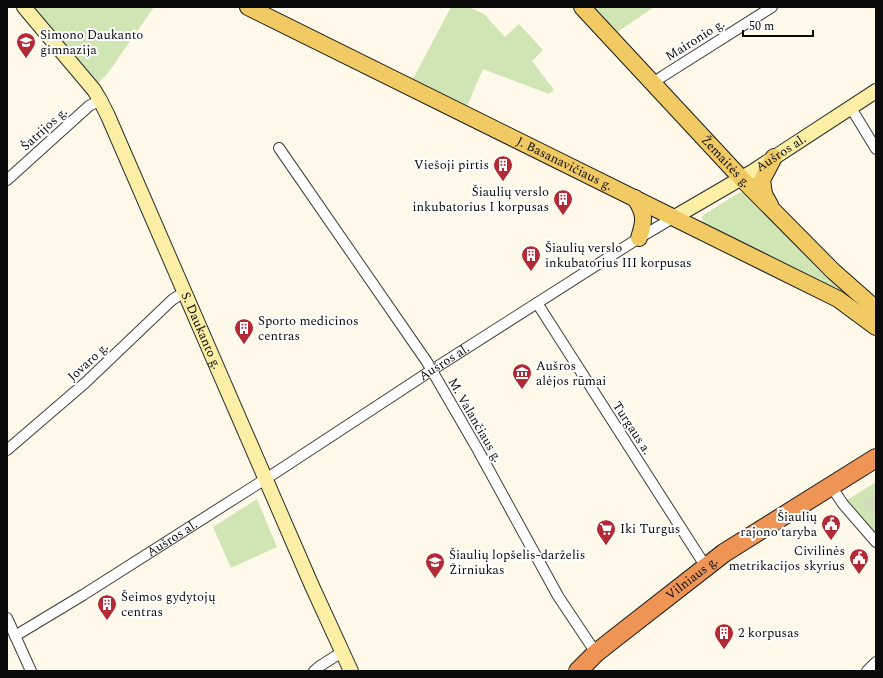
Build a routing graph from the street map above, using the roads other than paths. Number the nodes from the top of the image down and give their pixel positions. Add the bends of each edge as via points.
1 (24, 7) edge
2 (248, 7) edge
3 (582, 7) edge
4 (772, 7) edge
5 (653, 83) junction
6 (876, 92) edge
7 (100, 100) junction
8 (851, 108) junction
9 (279, 148) dead end
10 (876, 149) edge
11 (774, 157) junction
12 (741, 178) junction
13 (7, 180) edge
14 (635, 198) junction
15 (774, 211) junction
16 (673, 218) junction
17 (639, 238) junction
18 (185, 292) junction
19 (537, 303) junction
20 (876, 309) edge
21 (876, 327) edge
22 (432, 370) junction
23 (7, 450) edge
24 (876, 458) edge
25 (266, 478) junction
26 (832, 486) junction
27 (876, 542) edge
28 (706, 567) junction
29 (7, 618) edge
30 (15, 636) junction
31 (342, 652) junction
32 (596, 653) junction
33 (876, 662) edge
34 (30, 671) edge
35 (314, 671) edge
36 (351, 671) edge
37 (578, 671) edge
38 (867, 671) edge

1 - 7 main road, S. Daukanto g.
2 - 14 main road, J. Basanavičiaus g.
3 - 5 main road, Žemaitės g.
4 - 5 street, Maironio g.
5 - 12 main road, Žemaitės g.
6 - 8 main road, Aušros al.
7 - 13 street, Šatrijos g. via 89,106
7 - 18 main road, S. Daukanto g.
8 - 10 street
8 - 11 main road, Aušros al.
9 - 22 street, M. Valančiaus g.
11 - 12 main road, Aušros al.
11 - 15 main road via 762,180 764,194
12 - 15 main road, Žemaitės g.
12 - 16 main road, Aušros al.
14 - 16 main road, J. Basanavičiaus g.
14 - 17 main road via 642,208 644,220
15 - 20 main road, Žemaitės g. via 833,271
16 - 17 street, Aušros al.
16 - 21 main road, J. Basanavičiaus g. via 838,299
17 - 19 street, Aušros al.
18 - 23 street, Jovaro g. via 172,300 85,382
18 - 25 main road, S. Daukanto g.
19 - 22 street, Aušros al.
19 - 28 street, Turgaus a.
22 - 25 street, Aušros al.
22 - 32 street, M. Valančiaus g. via 558,596
24 - 26 highway, Vilniaus g.
25 - 30 street, Aušros al.
25 - 31 main road, S. Daukanto g.
26 - 27 street via 843,504
26 - 28 highway, Vilniaus g. via 724,553
28 - 32 highway, Vilniaus g.
29 - 30 street
30 - 34 street
31 - 35 street
31 - 36 main road, S. Daukanto g.
32 - 37 highway, Vilniaus g.
33 - 38 street

